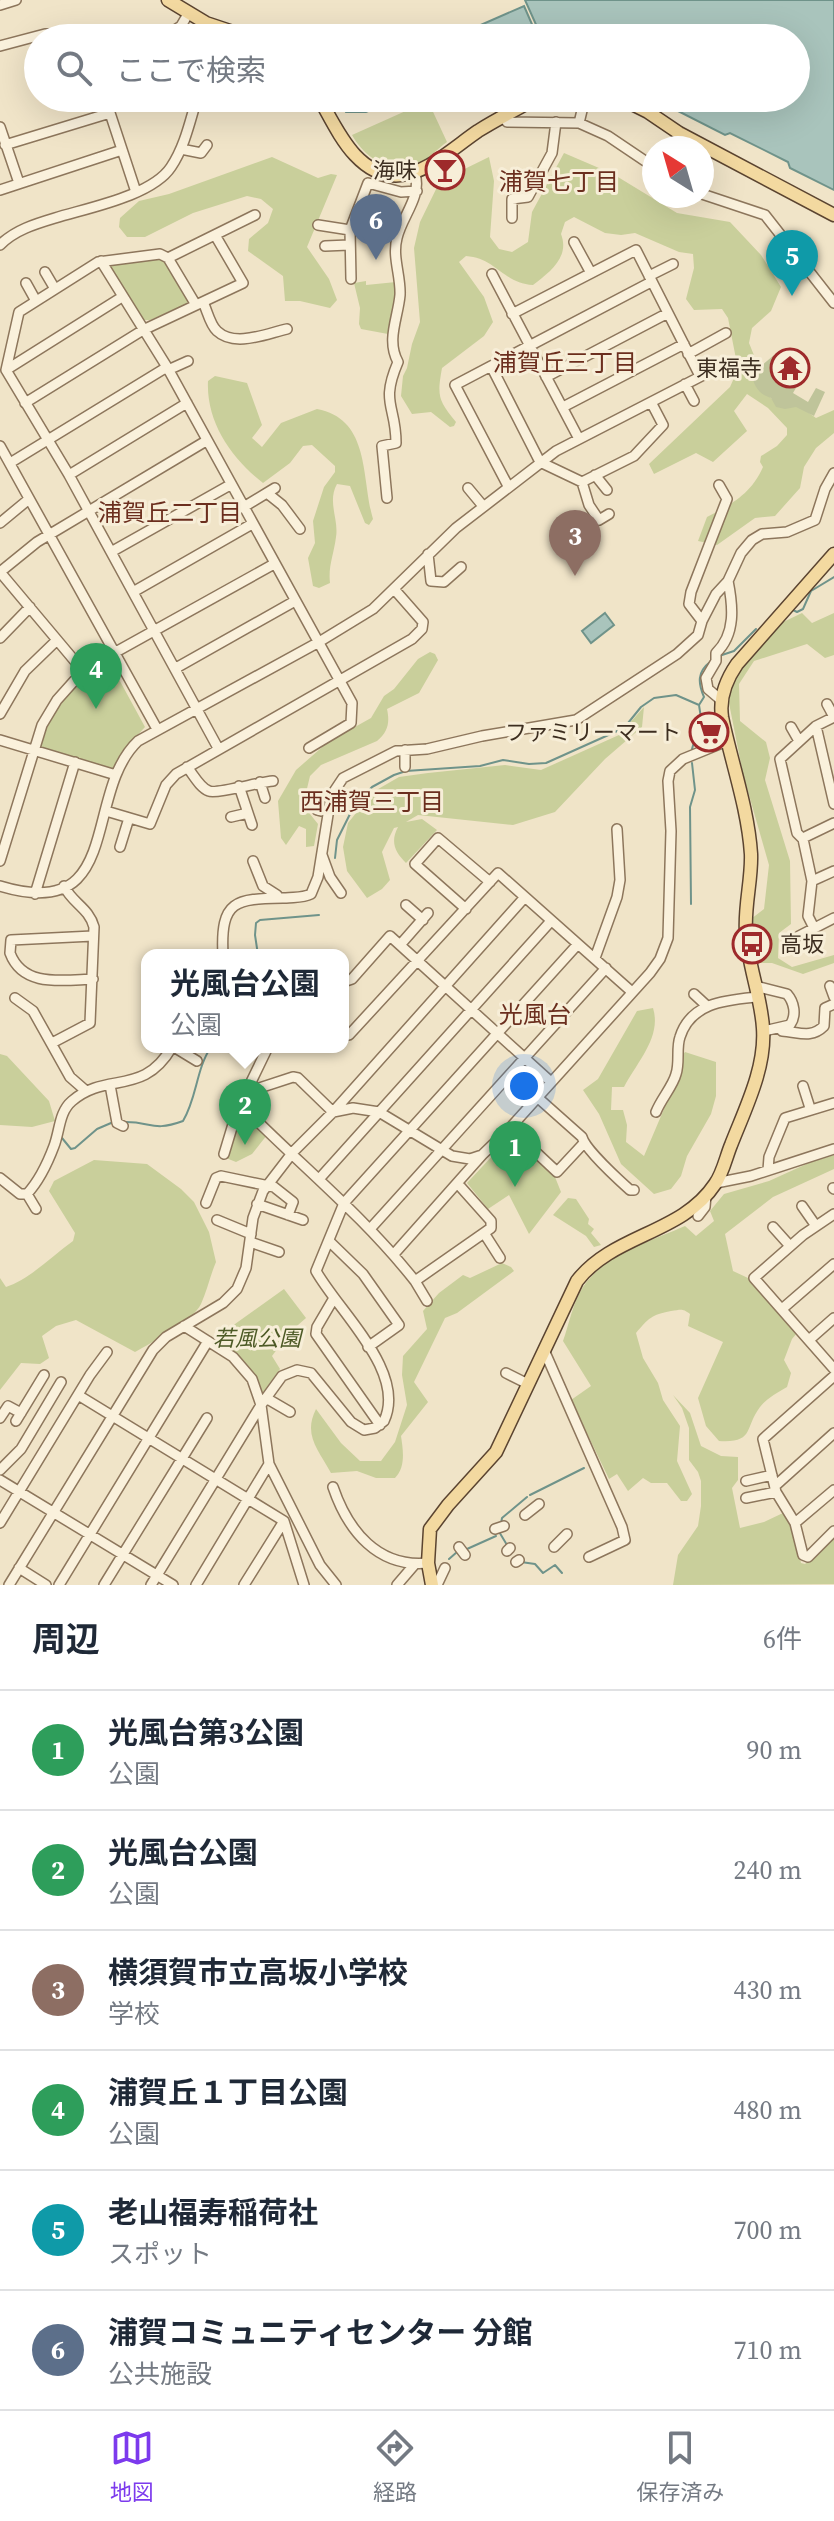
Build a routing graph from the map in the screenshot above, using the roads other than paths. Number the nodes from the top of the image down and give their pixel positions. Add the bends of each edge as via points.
1 (16, 0) edge
2 (168, 0) edge
3 (0, 5) edge
4 (188, 14) junction
5 (182, 24) edge
6 (204, 24) edge
7 (24, 40) edge
8 (0, 46) edge
9 (193, 112) edge
10 (327, 112) edge
11 (511, 112) edge
12 (582, 112) edge
13 (648, 112) edge
14 (110, 113) joint
15 (503, 116) junction
16 (556, 122) junction
17 (579, 123) junction
18 (0, 127) edge
19 (5, 145) junction
20 (207, 145) dead end
21 (181, 149) junction
22 (122, 150) junction
23 (642, 159) edge
24 (415, 174) junction
25 (19, 183) junction
26 (0, 190) edge
27 (417, 191) junction
28 (136, 192) junction
29 (714, 198) edge
30 (255, 215) dead end
31 (834, 215) edge
32 (512, 218) dead end
33 (318, 225) dead end
34 (350, 230) junction
35 (215, 235) junction
36 (574, 242) dead end
37 (0, 245) edge
38 (349, 245) junction
39 (325, 246) dead end
40 (168, 258) junction
41 (101, 261) junction
42 (673, 264) dead end
43 (45, 272) dead end
44 (591, 273) junction
45 (492, 274) dead end
46 (351, 279) dead end
47 (650, 279) junction
48 (26, 283) dead end
49 (55, 289) junction
50 (830, 290) edge
51 (122, 297) junction
52 (36, 301) junction
53 (200, 303) junction
54 (834, 303) edge
55 (668, 313) junction
56 (512, 314) junction
57 (287, 329) dead end
58 (143, 330) junction
59 (726, 333) dead end
60 (529, 346) junction
61 (686, 349) junction
62 (188, 361) dead end
63 (491, 366) junction
64 (719, 367) dead end
65 (167, 368) junction
66 (6, 370) junction
67 (700, 376) junction
68 (546, 377) junction
69 (685, 384) junction
70 (694, 401) dead end
71 (651, 402) junction
72 (25, 403) junction
73 (187, 403) junction
74 (563, 407) junction
75 (579, 439) junction
76 (48, 440) junction
77 (206, 441) junction
78 (0, 446) edge
79 (540, 462) junction
80 (10, 463) junction
81 (834, 473) edge
82 (69, 475) junction
83 (595, 475) junction
84 (582, 482) junction
85 (230, 485) junction
86 (719, 485) dead end
87 (508, 486) junction
88 (468, 488) dead end
89 (607, 490) dead end
90 (387, 498) dead end
91 (29, 499) junction
92 (483, 506) junction
93 (242, 508) junction
94 (90, 511) junction
95 (609, 514) dead end
96 (0, 523) edge
97 (252, 524) junction
98 (300, 529) dead end
99 (50, 535) junction
100 (111, 552) junction
101 (428, 554) junction
102 (834, 554) edge
103 (274, 564) junction
104 (461, 567) dead end
105 (0, 572) edge
106 (728, 581) junction
107 (394, 589) junction
108 (133, 592) junction
109 (295, 601) junction
110 (30, 607) junction
111 (702, 621) junction
112 (154, 630) junction
113 (0, 638) edge
114 (57, 640) junction
115 (319, 642) junction
116 (114, 653) junction
117 (176, 668) junction
118 (84, 672) junction
119 (340, 682) junction
120 (721, 700) junction
121 (827, 704) dead end
122 (196, 708) junction
123 (0, 714) edge
124 (834, 717) edge
125 (816, 726) junction
126 (791, 727) dead end
127 (157, 729) junction
128 (0, 740) edge
129 (727, 741) junction
130 (799, 741) junction
131 (218, 748) junction
132 (309, 748) dead end
133 (34, 750) junction
134 (405, 750) junction
135 (75, 762) junction
136 (187, 767) junction
137 (405, 767) dead end
138 (116, 775) junction
139 (273, 781) dead end
140 (260, 782) junction
141 (239, 786) junction
142 (265, 798) dead end
143 (834, 804) edge
144 (106, 811) junction
145 (248, 813) junction
146 (231, 817) dead end
147 (129, 818) junction
148 (834, 823) edge
149 (252, 825) dead end
150 (617, 829) dead end
151 (803, 838) junction
152 (120, 847) dead end
153 (322, 855) junction
154 (0, 861) edge
155 (253, 861) dead end
156 (834, 871) edge
157 (812, 881) junction
158 (490, 882) junction
159 (0, 886) edge
160 (64, 886) junction
161 (341, 893) dead end
162 (35, 894) junction
163 (525, 897) junction
164 (279, 898) junction
165 (406, 905) dead end
166 (466, 909) junction
167 (834, 918) edge
168 (551, 921) junction
169 (814, 928) junction
170 (93, 936) junction
171 (799, 936) dead end
172 (578, 944) junction
173 (400, 945) junction
174 (223, 949) edge
175 (595, 958) junction
176 (418, 961) junction
177 (606, 968) junction
178 (93, 979) junction
179 (349, 980) edge
180 (445, 986) junction
181 (830, 986) dead end
182 (632, 992) junction
183 (756, 992) junction
184 (694, 994) dead end
185 (834, 997) edge
186 (15, 998) dead end
187 (834, 1004) edge
188 (707, 1006) junction
189 (471, 1010) junction
190 (780, 1029) junction
191 (764, 1031) junction
192 (497, 1034) junction
193 (349, 1035) edge
194 (52, 1043) junction
195 (168, 1053) edge
196 (183, 1053) edge
197 (265, 1053) edge
198 (524, 1058) junction
199 (197, 1061) dead end
200 (551, 1082) junction
201 (110, 1085) junction
202 (803, 1086) dead end
203 (86, 1091) junction
204 (247, 1092) junction
205 (537, 1097) junction
206 (834, 1103) edge
207 (241, 1105) junction
208 (810, 1108) junction
209 (333, 1112) junction
210 (379, 1112) junction
211 (656, 1112) dead end
212 (123, 1126) dead end
213 (510, 1128) junction
214 (412, 1130) junction
215 (583, 1144) junction
216 (834, 1149) edge
217 (441, 1150) junction
218 (293, 1152) junction
219 (224, 1154) dead end
220 (482, 1155) junction
221 (768, 1170) junction
222 (0, 1178) edge
223 (320, 1178) junction
224 (716, 1183) junction
225 (458, 1184) junction
226 (267, 1185) junction
227 (634, 1190) dead end
228 (27, 1194) junction
229 (706, 1195) junction
230 (206, 1203) dead end
231 (344, 1203) junction
232 (257, 1204) junction
233 (802, 1206) dead end
234 (36, 1209) dead end
235 (834, 1214) edge
236 (288, 1215) junction
237 (698, 1216) dead end
238 (217, 1220) dead end
239 (303, 1220) dead end
240 (816, 1226) junction
241 (773, 1227) dead end
242 (370, 1229) junction
243 (484, 1233) junction
244 (250, 1238) junction
245 (329, 1241) junction
246 (790, 1246) junction
247 (279, 1252) dead end
248 (394, 1254) junction
249 (500, 1258) dead end
250 (834, 1264) edge
251 (415, 1281) junction
252 (334, 1298) junction
253 (427, 1301) dead end
254 (782, 1309) junction
255 (834, 1318) edge
256 (184, 1326) junction
257 (809, 1340) junction
258 (208, 1341) junction
259 (368, 1347) junction
260 (544, 1350) junction
261 (107, 1352) dead end
262 (834, 1369) edge
263 (506, 1373) dead end
264 (834, 1376) edge
265 (61, 1382) dead end
266 (528, 1384) junction
267 (55, 1392) junction
268 (78, 1395) junction
269 (263, 1402) junction
270 (290, 1412) dead end
271 (112, 1415) junction
272 (0, 1418) edge
273 (207, 1418) dead end
274 (380, 1425) junction
275 (834, 1433) edge
276 (149, 1438) junction
277 (182, 1459) junction
278 (269, 1464) junction
279 (1, 1468) edge
280 (772, 1475) junction
281 (216, 1478) junction
282 (0, 1480) edge
283 (746, 1481) dead end
284 (333, 1487) dead end
285 (776, 1489) junction
286 (834, 1490) edge
287 (19, 1491) junction
288 (746, 1498) dead end
289 (249, 1499) junction
290 (539, 1504) dead end
291 (55, 1512) junction
292 (525, 1515) dead end
293 (284, 1521) junction
294 (0, 1523) edge
295 (795, 1523) junction
296 (834, 1531) edge
297 (567, 1534) dead end
298 (90, 1535) junction
299 (554, 1547) dead end
300 (124, 1555) junction
301 (589, 1557) dead end
302 (421, 1563) junction
303 (19, 1568) junction
304 (445, 1568) dead end
305 (300, 1571) junction
306 (157, 1575) junction
307 (9, 1585) edge
308 (46, 1585) edge
309 (59, 1585) edge
310 (104, 1585) edge
311 (151, 1585) edge
312 (173, 1585) edge
313 (196, 1585) edge
314 (244, 1585) edge
315 (291, 1585) edge
316 (304, 1585) edge
317 (336, 1585) edge
318 (397, 1585) edge
319 (434, 1585) edge

1 - 3 street
2 - 4 main road
4 - 5 street
4 - 6 main road
7 - 8 street
9 - 21 street
10 - 24 main road via 364,163 385,174
11 - 15 main road
12 - 17 street
13 - 31 main road
14 - 19 street
14 - 22 street
15 - 16 street via 507,122
15 - 24 main road
16 - 17 street
16 - 32 street via 552,153 528,197 512,199
17 - 23 street
18 - 19 street
19 - 25 street
20 - 21 street via 201,153
21 - 28 street via 166,174
22 - 25 street
22 - 28 street
24 - 27 street
25 - 26 street
27 - 34 street via 368,183
27 - 90 street via 395,247 400,292 392,351 398,362 388,396 396,443 382,446
28 - 37 street via 22,229
29 - 50 street via 765,215
30 - 35 street
33 - 34 street
34 - 38 street
35 - 40 street
35 - 53 street via 243,283
36 - 44 street
38 - 39 street
38 - 46 street
40 - 41 street via 160,254
40 - 53 street
41 - 49 street
41 - 51 street
42 - 47 street
43 - 49 street
44 - 47 street via 636,250
44 - 56 street
45 - 56 street
47 - 55 street
47 - 60 street
48 - 52 street
49 - 52 street
50 - 54 street
51 - 58 street
51 - 66 street
52 - 66 street via 16,316
53 - 57 street via 215,330 230,337 245,339
53 - 58 street
55 - 61 street
55 - 68 street
56 - 60 street
58 - 65 street
58 - 72 street
59 - 61 street
60 - 63 street
60 - 68 street
61 - 67 street
61 - 74 street
62 - 65 street
63 - 79 street
63 - 87 street via 455,385
64 - 67 street
65 - 73 street
65 - 76 street
66 - 72 street
67 - 69 street
68 - 74 street
69 - 70 street
69 - 71 street
71 - 75 street
71 - 83 street via 663,425 634,456
72 - 76 street
73 - 77 street
73 - 82 street
74 - 75 street
75 - 79 street
76 - 80 street
76 - 82 street
77 - 85 street
77 - 94 street
78 - 80 street
79 - 84 street
79 - 87 street
80 - 91 street
81 - 106 street via 815,520 752,540
82 - 94 street
83 - 84 street
83 - 89 street
84 - 95 street via 599,520
85 - 93 street
85 - 100 street
86 - 111 street via 727,499 689,604
87 - 92 street
88 - 92 street
91 - 96 street
91 - 99 street
92 - 101 street
93 - 97 street
93 - 98 street via 271,491 297,516
94 - 99 street
94 - 100 street
97 - 103 street
97 - 108 street
99 - 105 street
99 - 116 street
100 - 108 street
101 - 104 street via 431,581 444,582
101 - 107 street
102 - 120 main road via 737,664
103 - 109 street
103 - 112 street
105 - 110 street
106 - 111 street
106 - 120 street via 728,638 706,683
107 - 115 street via 373,609
107 - 119 street via 423,622 422,629
108 - 112 street
109 - 115 street
109 - 117 street
110 - 113 street
110 - 114 street
111 - 134 street via 698,635 677,654 576,720 482,736 427,753
112 - 116 street
112 - 117 street
114 - 118 street
114 - 123 street via 25,671
115 - 119 street
115 - 122 street
116 - 118 street
116 - 127 street
117 - 122 street
118 - 133 street via 57,700
119 - 131 street
119 - 132 street via 352,703 351,723
120 - 129 main road
121 - 124 street
122 - 127 street
122 - 131 street
124 - 125 street
125 - 130 street
125 - 143 street
126 - 130 street
127 - 138 street via 130,749
128 - 133 street
129 - 182 street via 683,759 670,771 668,938 660,959
129 - 183 main road via 748,831 746,929
130 - 151 street via 780,759 797,833
131 - 136 street
133 - 135 street
133 - 154 street
134 - 137 street
134 - 153 street via 337,784
135 - 138 street
135 - 162 street
136 - 141 street via 210,792
136 - 147 street via 166,785 150,824
138 - 144 street
139 - 140 street
140 - 141 street
140 - 142 street
141 - 145 street
144 - 147 street
144 - 160 street via 86,871
145 - 146 street
145 - 149 street
147 - 152 street
148 - 151 street
150 - 175 street via 620,880
151 - 157 street
153 - 161 street
153 - 164 street via 311,894
155 - 164 street via 263,886
156 - 157 street
157 - 169 street via 808,916
158 - 163 street via 498,873
158 - 166 street
158 - 166 street via 438,838 415,864
159 - 162 street
160 - 162 street
160 - 170 street via 89,913
163 - 168 street
163 - 180 street
164 - 174 street via 249,898 228,911
165 - 173 street via 426,916
166 - 176 street
167 - 169 street
168 - 172 street
168 - 189 street
169 - 171 street
170 - 178 street
170 - 178 street via 11,940 10,953 34,978
172 - 175 street
172 - 192 street
173 - 176 street
173 - 179 street via 390,936
175 - 177 street
176 - 180 street
176 - 193 street
177 - 182 street
177 - 198 street
178 - 194 street via 90,1023
180 - 189 street
180 - 209 street
181 - 185 street
182 - 200 street
183 - 188 street
183 - 190 street via 760,986 789,996 794,1020
183 - 191 main road
184 - 188 street
186 - 194 street via 33,1011
187 - 190 street via 825,1008 824,1026 813,1034
188 - 211 street via 689,1019 679,1038 676,1076
189 - 192 street
189 - 210 street
190 - 191 street
191 - 224 main road via 761,1061
192 - 198 street
192 - 214 street
194 - 203 street via 70,1077
195 - 201 street via 148,1074
196 - 199 street
197 - 204 street
198 - 200 street
198 - 217 street
200 - 205 street
201 - 203 street
201 - 212 street via 117,1123
202 - 208 street
203 - 228 street via 66,1107 54,1146
204 - 207 street
204 - 209 street via 298,1078
205 - 213 street
205 - 215 street via 582,1137
206 - 208 street
207 - 218 street
207 - 219 street
208 - 221 street via 785,1118
209 - 210 street
209 - 218 street
210 - 214 street
210 - 223 street
213 - 215 street via 557,1172
213 - 220 street
214 - 217 street
214 - 231 street
215 - 227 street
216 - 221 street
217 - 220 street via 461,1159
217 - 242 street
218 - 223 street
218 - 226 street
220 - 225 street
221 - 224 street
222 - 228 street via 14,1191
223 - 231 street
224 - 229 main road
225 - 243 street via 491,1221
225 - 248 street
226 - 230 street via 221,1176
226 - 232 street
226 - 236 street via 293,1202
228 - 234 street
229 - 237 street
229 - 260 main road via 691,1210 585,1271
231 - 242 street
231 - 245 street
232 - 236 street
232 - 244 street
233 - 240 street
235 - 240 street
236 - 239 street
238 - 244 street
240 - 246 street
241 - 246 street
242 - 248 street
243 - 249 street
243 - 251 street
244 - 247 street
244 - 256 street via 243,1276 233,1294
245 - 252 street via 316,1271
245 - 259 street via 363,1274 399,1325
246 - 254 street via 754,1278
248 - 251 street
250 - 254 street
251 - 253 street
252 - 259 street
252 - 274 street via 316,1334
254 - 257 street
255 - 257 street
256 - 258 street
256 - 271 street via 153,1350
257 - 262 street
258 - 269 street via 241,1364
258 - 276 street
259 - 274 street via 387,1381 387,1415
260 - 266 main road
260 - 301 street via 625,1540
261 - 268 street
263 - 266 street
264 - 280 street via 763,1439
265 - 267 street
266 - 302 main road via 496,1452 430,1529
267 - 272 street via 42,1379 18,1417 8,1406
267 - 279 street via 21,1449
268 - 271 street
268 - 287 street
269 - 270 street
269 - 274 street via 282,1376 302,1370 315,1377 355,1426 370,1430
269 - 278 street
269 - 281 street
271 - 276 street
271 - 291 street
273 - 277 street
275 - 285 street
276 - 277 street
276 - 298 street
277 - 281 street
277 - 300 street
278 - 289 street
278 - 317 street via 320,1565
280 - 283 street
280 - 285 street
281 - 289 street
281 - 306 street
282 - 287 street
284 - 302 street via 356,1530 375,1551 398,1562
285 - 288 street
285 - 295 street
286 - 295 street
287 - 291 street
287 - 294 street
289 - 293 street
289 - 313 street
290 - 292 street
291 - 298 street
291 - 303 street
293 - 305 street
293 - 314 street
295 - 296 street via 808,1557
297 - 299 street
298 - 300 street
298 - 309 street
300 - 306 street
300 - 310 street
302 - 318 street
302 - 319 main road
303 - 307 street
303 - 308 street
304 - 319 street
305 - 315 street
305 - 316 street
306 - 311 street
306 - 312 street

